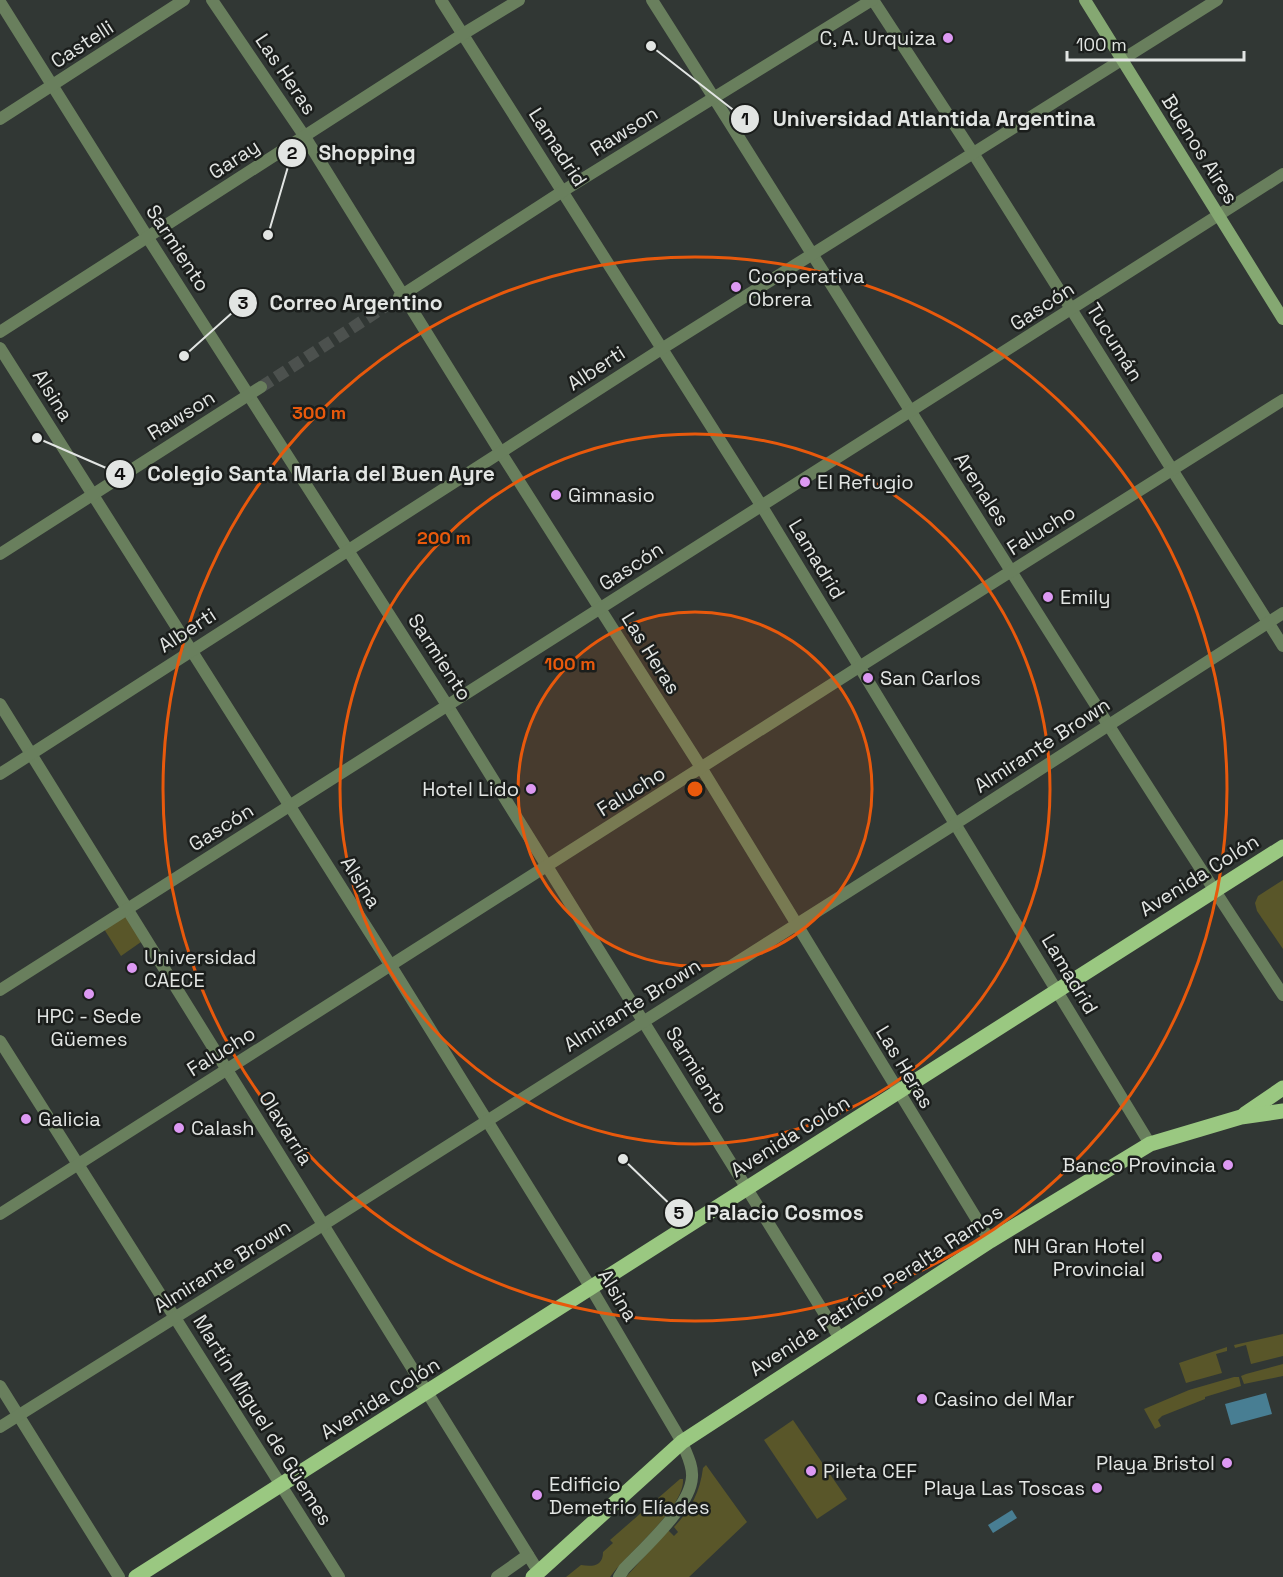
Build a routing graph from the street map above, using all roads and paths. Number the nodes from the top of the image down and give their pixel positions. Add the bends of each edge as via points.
1 (184, 0) edge
2 (212, 0) edge
3 (441, 0) edge
4 (519, 0) edge
5 (652, 0) edge
6 (873, 0) edge
7 (1085, 0) edge
8 (1217, 0) edge
9 (0, 3) edge
10 (463, 34) junction
11 (1121, 59) junction
12 (53, 86) junction
13 (714, 98) junction
14 (0, 119) edge
15 (305, 137) junction
16 (973, 153) junction
17 (1283, 174) edge
18 (563, 191) junction
19 (1219, 215) junction
20 (148, 238) junction
21 (813, 254) junction
22 (401, 296) junction
23 (1071, 310) junction
24 (1283, 319) edge
25 (0, 332) edge
26 (0, 348) edge
27 (663, 348) junction
28 (261, 387) tunnel mouth
29 (249, 395) junction
30 (1283, 400) edge
31 (910, 413) junction
32 (501, 453) junction
33 (1172, 470) junction
34 (93, 494) junction
35 (761, 506) junction
36 (348, 550) junction
37 (0, 554) edge
38 (1011, 572) junction
39 (600, 609) junction
40 (1283, 613) edge
41 (1268, 622) junction
42 (1283, 646) edge
43 (191, 651) junction
44 (859, 667) junction
45 (0, 704) edge
46 (447, 705) junction
47 (1109, 725) junction
48 (31, 754) junction
49 (702, 769) junction
50 (0, 774) edge
51 (290, 806) junction
52 (955, 824) junction
53 (1283, 847) edge
54 (548, 867) junction
55 (1214, 891) junction
56 (127, 909) junction
57 (796, 924) junction
58 (391, 966) junction
59 (0, 990) edge
60 (1058, 990) junction
61 (1283, 995) edge
62 (644, 1022) junction
63 (0, 1041) edge
64 (227, 1070) junction
65 (1283, 1088) edge
66 (898, 1092) junction
67 (1283, 1111) edge
68 (1240, 1117) junction
69 (487, 1120) junction
70 (1150, 1144) junction
71 (78, 1165) junction
72 (747, 1188) junction
73 (0, 1215) edge
74 (323, 1225) junction
75 (990, 1241) junction
76 (591, 1288) junction
77 (175, 1318) junction
78 (839, 1337) junction
79 (0, 1386) edge
80 (427, 1392) junction
81 (18, 1415) junction
82 (0, 1427) edge
83 (681, 1442) junction
84 (281, 1485) junction
85 (528, 1555) junction
86 (536, 1574) edge
87 (120, 1577) edge
88 (136, 1577) edge
89 (339, 1577) edge
90 (496, 1577) edge
91 (619, 1577) edge

1 - 12 street, Castelli
2 - 15 street, Las Heras
3 - 10 street, Lamadrid
4 - 10 street, Garay
5 - 13 street, Arenales
6 - 13 street, Rawson
6 - 16 street, Tucumán
7 - 11 street, Buenos Aires
8 - 11 street, Alberti
9 - 12 street, Sarmiento
10 - 15 street, Garay
10 - 18 street, Lamadrid
11 - 16 street, Alberti
11 - 19 street, Buenos Aires
12 - 14 street, Castelli
12 - 20 street, Sarmiento
13 - 18 street, Rawson
13 - 21 street, Arenales
15 - 20 street, Garay
15 - 22 street, Las Heras
16 - 21 street, Alberti
16 - 23 street, Tucumán
17 - 19 street, Gascón
18 - 22 street, Rawson
18 - 27 street, Lamadrid
19 - 23 street, Gascón
19 - 24 street, Buenos Aires
20 - 25 street, Garay
20 - 29 street, Sarmiento
21 - 27 street, Alberti
21 - 31 street, Arenales
22 - 32 street, Las Heras
23 - 31 street, Gascón
23 - 33 street, Tucumán
26 - 34 street, Alsina
27 - 32 street, Alberti
27 - 35 street, Lamadrid
28 - 29 street, Rawson
29 - 34 street, Rawson
29 - 36 street, Sarmiento
30 - 33 street, Falucho
31 - 35 street, Gascón
31 - 38 street, Arenales
32 - 36 street, Alberti
32 - 39 street, Las Heras
33 - 38 street, Falucho
33 - 41 street, Tucumán
34 - 37 street, Rawson
34 - 43 street, Alsina
35 - 39 street, Gascón
35 - 44 street, Lamadrid
36 - 43 street, Alberti
36 - 46 street, Sarmiento
38 - 44 street, Falucho
38 - 47 street, Arenales
39 - 46 street, Gascón
39 - 49 street, Las Heras
40 - 41 street, Almirante Brown
41 - 42 street, Tucumán
41 - 47 street, Almirante Brown
43 - 48 street, Alberti
43 - 51 street, Alsina
44 - 49 street, Falucho
44 - 52 street, Lamadrid
45 - 48 street, Olavarría
46 - 51 street, Gascón
46 - 54 street, Sarmiento
47 - 52 street, Almirante Brown
47 - 55 street, Arenales
48 - 50 street, Alberti
48 - 56 street, Olavarría
49 - 54 street, Falucho
49 - 57 street, Las Heras
51 - 56 street, Gascón
51 - 58 street, Alsina
52 - 57 street, Almirante Brown
52 - 60 street, Lamadrid
53 - 55 main road, Avenida Colón
54 - 58 street, Falucho
54 - 62 street, Sarmiento
55 - 60 main road, Avenida Colón
55 - 61 street, Arenales
56 - 59 street, Gascón
56 - 64 street, Olavarría
57 - 62 street, Almirante Brown
57 - 66 street, Las Heras
58 - 64 street, Falucho
58 - 69 street, Alsina
60 - 66 main road, Avenida Colón
60 - 70 street, Lamadrid
62 - 69 street, Almirante Brown
62 - 72 street, Sarmiento
63 - 71 street, Martín Miguel de Güemes
64 - 71 street, Falucho
64 - 74 street, Olavarría
65 - 68 main road
66 - 72 main road, Avenida Colón
66 - 75 street, Las Heras
67 - 68 main road, Avenida Patricio Peralta Ramos
68 - 70 main road, Avenida Patricio Peralta Ramos
69 - 74 street, Almirante Brown
69 - 76 street, Alsina
70 - 75 main road, Avenida Patricio Peralta Ramos
71 - 73 street, Falucho
71 - 77 street, Martín Miguel de Güemes
72 - 76 main road, Avenida Colón
72 - 78 street, Sarmiento
74 - 77 street, Almirante Brown
74 - 80 street, Olavarría
75 - 78 main road, Avenida Patricio Peralta Ramos
76 - 80 main road, Avenida Colón
76 - 83 street, Alsina
77 - 81 street, Almirante Brown
77 - 84 street, Martín Miguel de Güemes
78 - 83 main road, Avenida Patricio Peralta Ramos
79 - 81 street
80 - 84 main road, Avenida Colón
80 - 85 street, Olavarría
81 - 82 street, Almirante Brown
81 - 87 street
83 - 86 main road, Avenida Patricio Peralta Ramos
83 - 91 street, Alsina via 692,1469 688,1494
84 - 88 main road, Avenida Colón
84 - 89 street, Martín Miguel de Güemes
85 - 86 street, Olavarría
85 - 90 street

